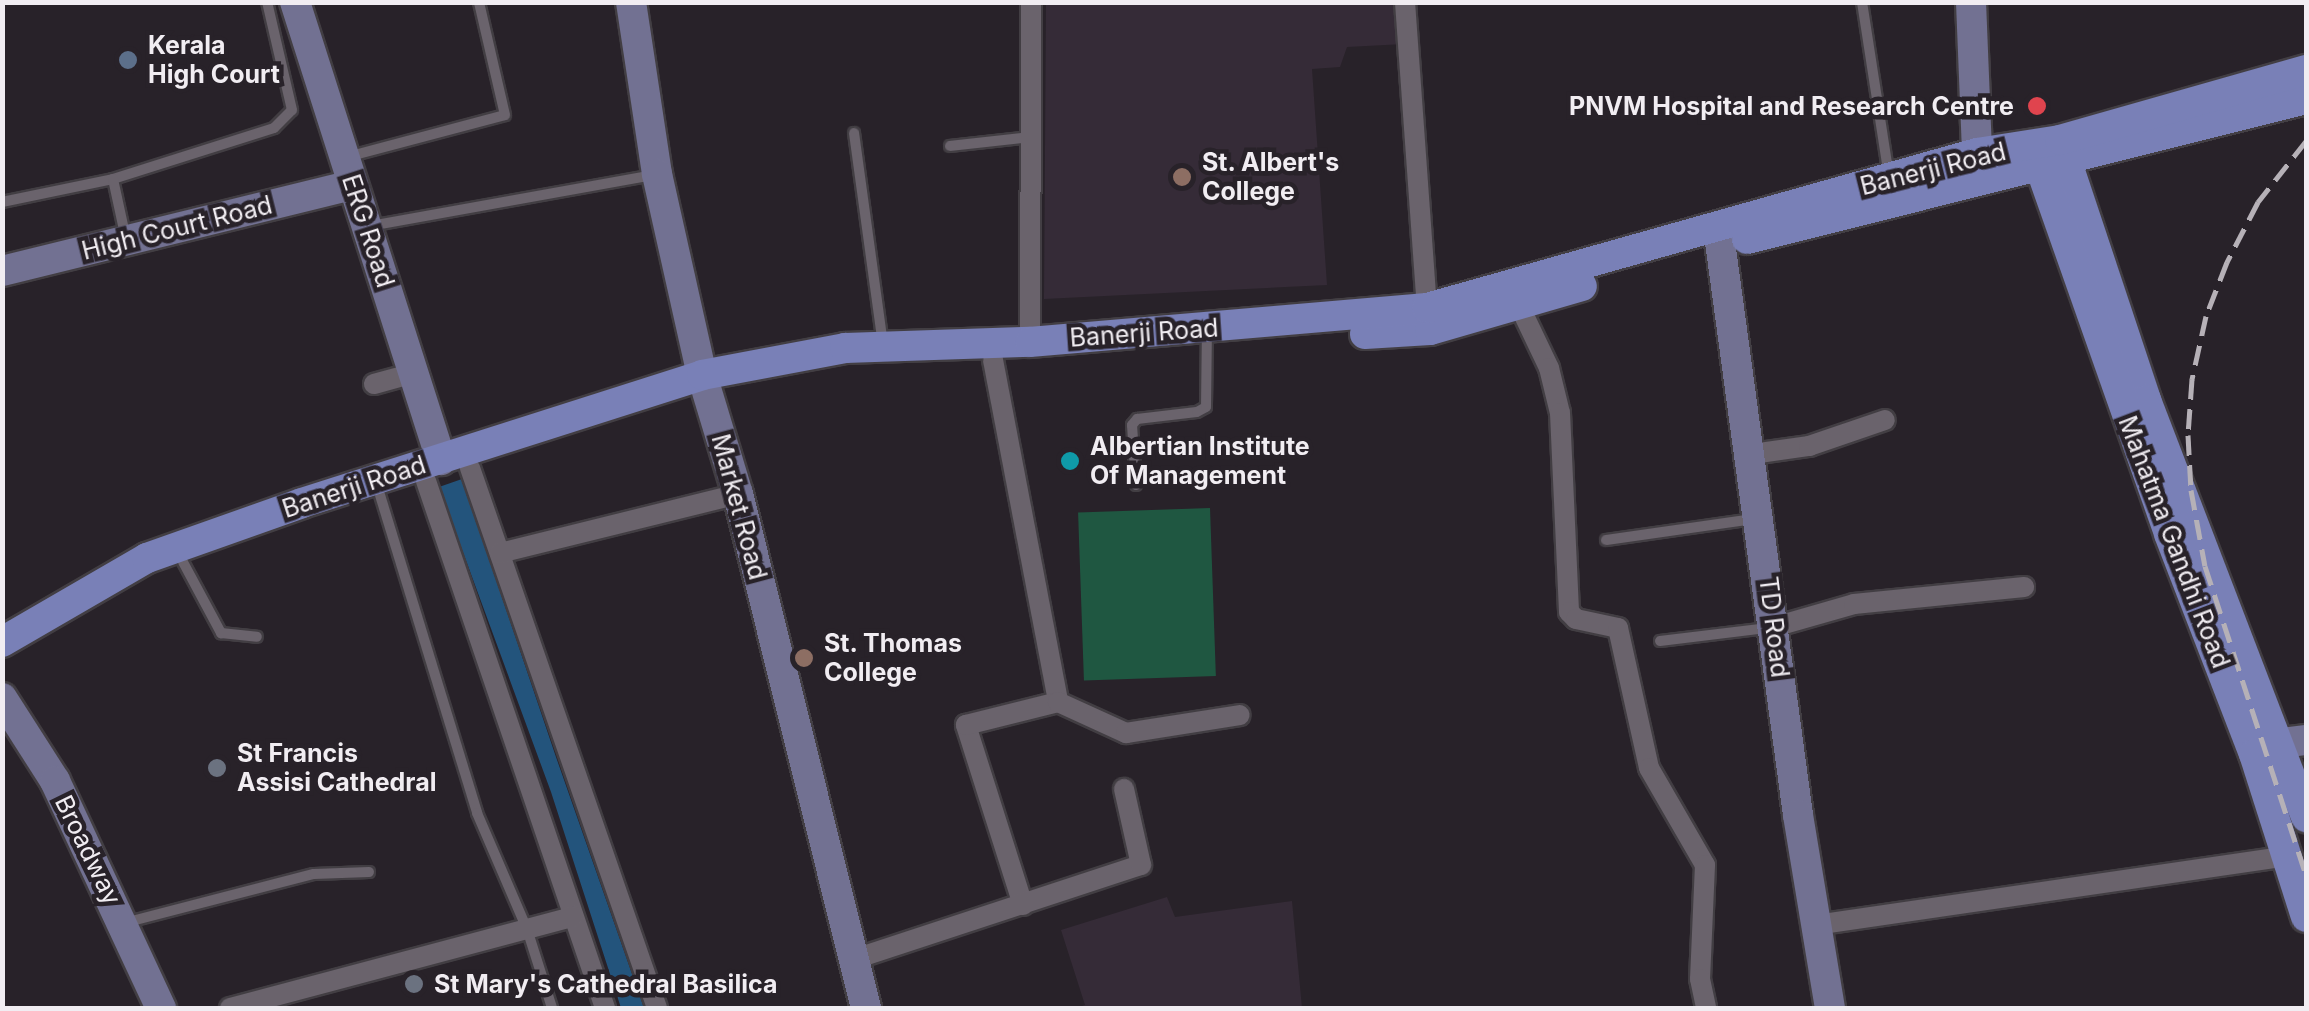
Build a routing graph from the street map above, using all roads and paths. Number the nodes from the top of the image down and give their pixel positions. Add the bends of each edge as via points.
1 (267, 2) edge
2 (296, 2) edge
3 (480, 2) edge
4 (631, 2) edge
5 (1031, 2) edge
6 (1405, 2) edge
7 (1862, 2) edge
8 (1971, 2) edge
9 (2306, 70) edge
10 (2306, 99) edge
11 (854, 132) dead end
12 (1031, 138) junction
13 (950, 146) dead end
14 (1977, 153) junction
15 (2054, 167) junction
16 (348, 172) junction
17 (657, 174) junction
18 (1889, 177) junction
19 (113, 180) junction
20 (2, 202) edge
21 (364, 226) junction
22 (1720, 236) junction
23 (126, 240) junction
24 (2, 270) edge
25 (1519, 305) junction
26 (1428, 308) junction
27 (1207, 338) junction
28 (1030, 342) junction
29 (884, 346) junction
30 (993, 360) junction
31 (414, 374) junction
32 (704, 382) junction
33 (374, 384) dead end
34 (1885, 420) dead end
35 (1752, 454) junction
36 (445, 467) junction
37 (1136, 484) dead end
38 (738, 494) junction
39 (380, 495) junction
40 (1760, 518) junction
41 (1606, 540) dead end
42 (500, 553) junction
43 (183, 562) junction
44 (2024, 588) dead end
45 (1774, 627) junction
46 (257, 637) dead end
47 (1660, 641) dead end
48 (2, 642) edge
49 (2, 662) edge
50 (2, 698) edge
51 (1058, 702) junction
52 (1240, 715) dead end
53 (2281, 745) edge
54 (1124, 789) dead end
55 (2306, 817) edge
56 (2288, 856) junction
57 (369, 872) dead end
58 (1024, 905) junction
59 (573, 917) junction
60 (2306, 917) edge
61 (123, 923) junction
62 (1816, 925) junction
63 (526, 930) junction
64 (855, 959) junction
65 (161, 1008) edge
66 (230, 1008) edge
67 (552, 1008) edge
68 (605, 1008) edge
69 (657, 1008) edge
70 (866, 1008) edge
71 (1706, 1008) edge
72 (1830, 1008) edge

1 - 19 lane via 292,110 274,128
2 - 16 street, ERG Road
3 - 16 lane via 505,116
4 - 17 street, Market Road
5 - 12 street
6 - 26 street
7 - 18 lane
8 - 14 street
9 - 15 main road, Banerji Road
10 - 15 main road, Banerji Road
11 - 29 lane
12 - 13 lane
12 - 28 street
14 - 15 main road, Banerji Road
14 - 18 main road, Banerji Road
15 - 22 main road, Banerji Road
15 - 53 main road, Mahatma Gandhi Road via 2181,530
16 - 21 street, ERG Road
16 - 23 street, High Court Road
17 - 21 lane
17 - 32 street, Market Road
18 - 22 main road, Banerji Road
19 - 20 lane
19 - 23 lane
21 - 31 street, ERG Road
22 - 25 main road, Banerji Road
22 - 26 main road, Banerji Road
22 - 35 street, TD Road
23 - 24 street, High Court Road
25 - 27 main road, Banerji Road via 1430,330
25 - 71 street via 1549,368 1560,413 1569,612 1618,628 1649,768 1706,864 1700,979
26 - 27 main road, Banerji Road
27 - 28 main road, Banerji Road
27 - 30 main road, Banerji Road
27 - 37 lane via 1206,407 1137,419
28 - 29 main road, Banerji Road
29 - 32 main road, Banerji Road via 845,348
30 - 32 main road, Banerji Road via 842,366
30 - 51 street
31 - 33 street
31 - 36 street, ERG Road
32 - 36 main road, Banerji Road
32 - 38 street, Market Road
34 - 35 street via 1809,446
35 - 40 street, TD Road
36 - 39 main road, Banerji Road
36 - 42 street
36 - 48 main road, Banerji Road via 147,558
36 - 59 street
38 - 42 street
38 - 64 street, Market Road
39 - 43 main road, Banerji Road
39 - 63 lane via 477,812
40 - 41 lane
40 - 45 street, TD Road
42 - 69 street
43 - 46 lane via 221,633
43 - 49 main road, Banerji Road via 154,572
44 - 45 street via 1854,604
45 - 47 lane
45 - 62 street, TD Road
50 - 61 street, Broadway via 55,782
51 - 52 street via 1126,733
51 - 58 street via 966,726
53 - 55 main road, Mahatma Gandhi Road
53 - 56 main road, Mahatma Gandhi Road
54 - 58 street via 1141,865
56 - 60 main road, Mahatma Gandhi Road
56 - 62 street
57 - 61 lane via 314,874
58 - 64 street
59 - 63 street
59 - 68 street
61 - 65 street, Broadway
62 - 72 street, TD Road
63 - 66 street
63 - 67 lane
64 - 70 street, Market Road

